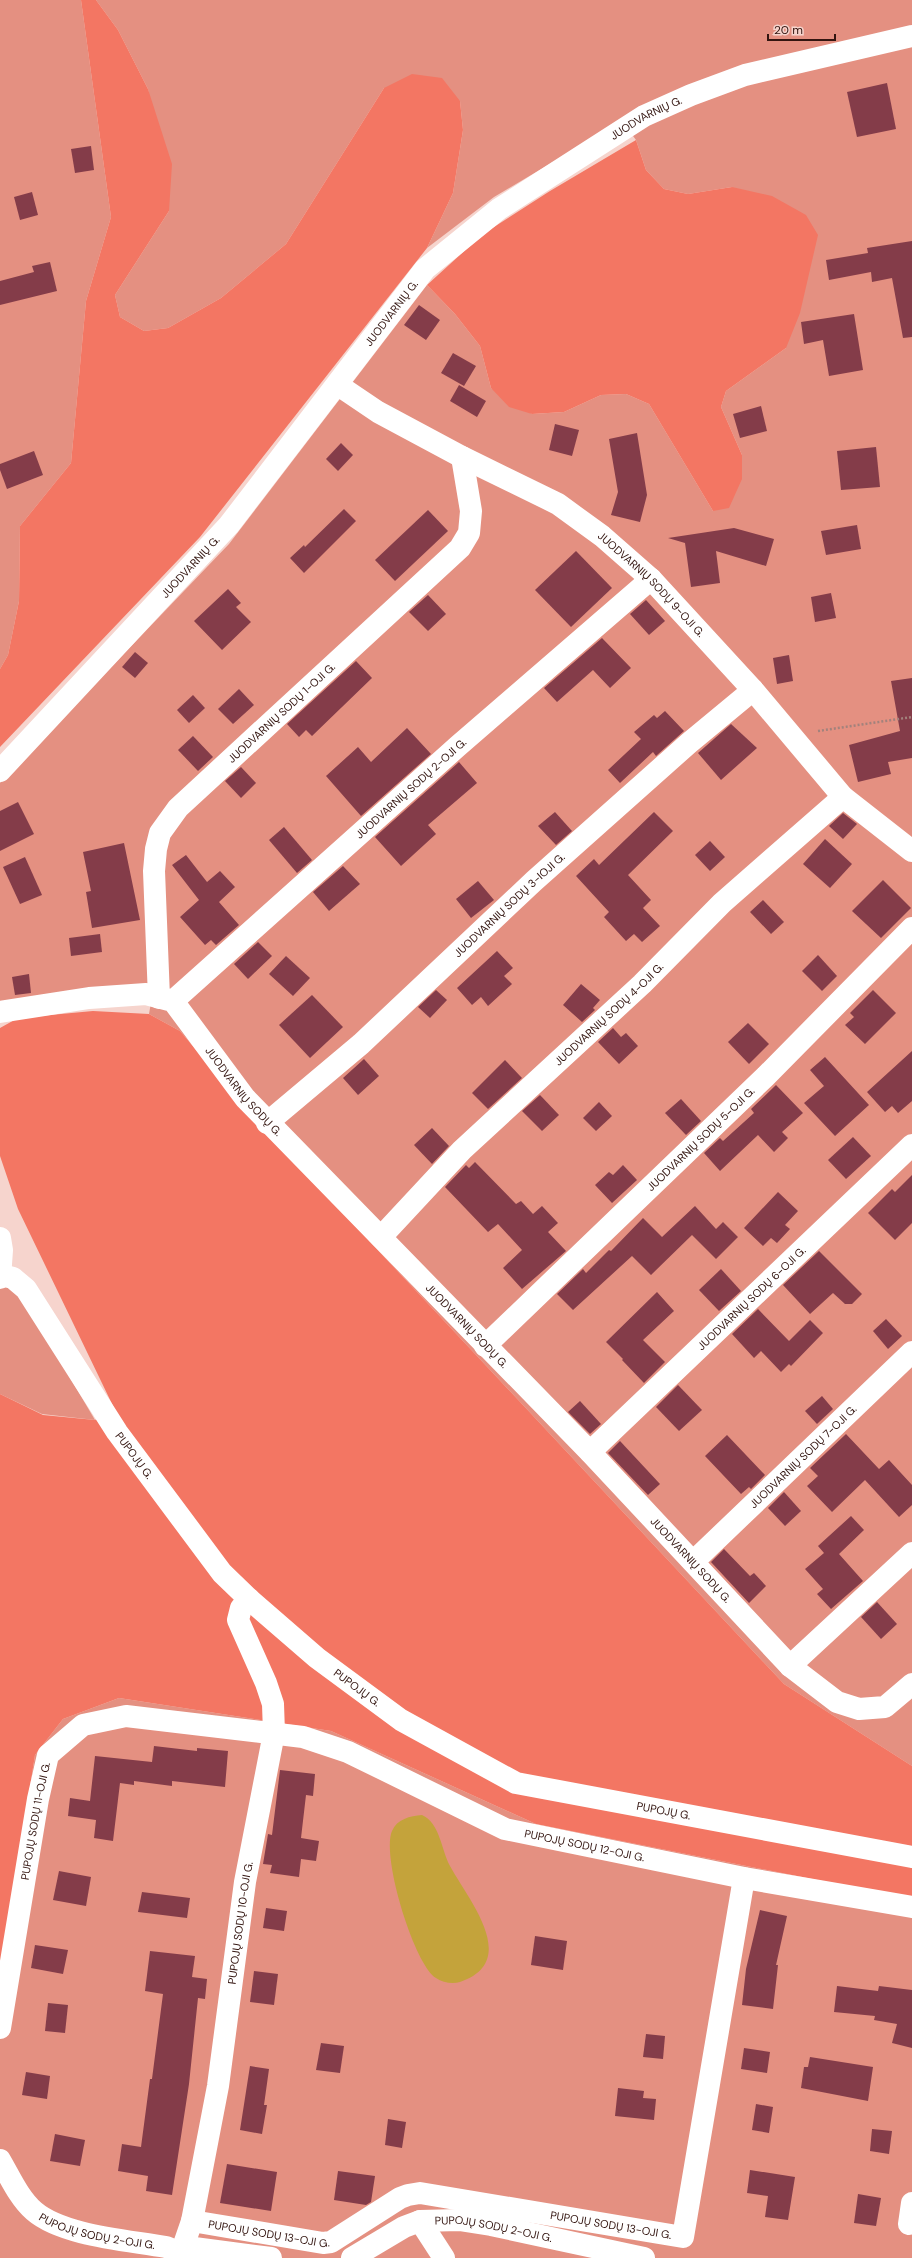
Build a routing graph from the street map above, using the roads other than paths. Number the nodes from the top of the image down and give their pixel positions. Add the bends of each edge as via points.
1 (912, 36) edge
2 (338, 385) junction
3 (462, 457) junction
4 (651, 579) junction
5 (753, 690) junction
6 (0, 771) edge
7 (843, 797) junction
8 (912, 851) edge
9 (912, 928) edge
10 (166, 999) junction
11 (0, 1012) edge
12 (267, 1123) junction
13 (912, 1144) edge
14 (381, 1237) junction
15 (0, 1238) edge
16 (1, 1276) edge
17 (485, 1346) junction
18 (912, 1352) edge
19 (590, 1452) junction
20 (912, 1553) edge
21 (694, 1561) junction
22 (248, 1599) junction
23 (790, 1666) junction
24 (912, 1684) edge
25 (274, 1733) junction
26 (912, 1857) edge
27 (744, 1878) junction
28 (912, 1907) edge
29 (0, 2028) edge
30 (0, 2160) edge
31 (192, 2221) junction
32 (420, 2221) junction
33 (183, 2255) edge
34 (271, 2258) edge
35 (352, 2258) edge
36 (444, 2258) edge
37 (644, 2258) edge

1 - 2 street, JUODVARNIŲ G. via 745,75 690,95 644,116 499,209 425,269
2 - 3 street, JUODVARNIŲ SODŲ 9-OJI G. via 378,412
2 - 6 street, JUODVARNIŲ G. via 230,525
3 - 4 street, JUODVARNIŲ SODŲ 9-OJI G. via 558,504 602,536
3 - 10 street, JUODVARNIŲ SODŲ 1-OJI G. via 471,511 469,533 460,548 178,808 167,822 156,849 154,871
4 - 5 street, JUODVARNIŲ SODŲ 9-OJI G.
4 - 10 street, JUODVARNIŲ SODŲ 2-OJI G.
5 - 7 street, JUODVARNIŲ SODŲ 9-OJI G.
5 - 12 street, JUODVARNIŲ SODŲ 3-IOJI G. via 689,743 534,881 360,1044
7 - 8 street, JUODVARNIŲ SODŲ 9-OJI G.
7 - 14 street, JUODVARNIŲ SODŲ 4-OJI G. via 722,903 642,984 462,1150
9 - 17 street, JUODVARNIŲ SODŲ 5-OJI G. via 766,1076
10 - 11 street via 146,994 89,998
10 - 12 street, JUODVARNIŲ SODŲ G.
12 - 14 street, JUODVARNIŲ SODŲ G.
13 - 19 street, JUODVARNIŲ SODŲ 6-OJI G.
14 - 17 street, JUODVARNIŲ SODŲ G.
15 - 16 street, PUPOJŲ G.
16 - 22 street, PUPOJŲ G. via 13,1278 26,1290 117,1432 222,1573
17 - 19 street, JUODVARNIŲ SODŲ G.
18 - 21 street, JUODVARNIŲ SODŲ 7-OJI G.
19 - 21 street, JUODVARNIŲ SODŲ G.
20 - 23 street
21 - 23 street, JUODVARNIŲ SODŲ G.
22 - 25 street, PUPOJŲ SODŲ 10-OJI G. via 241,1608 238,1620 273,1704
22 - 26 street, PUPOJŲ G. via 317,1658 401,1720 516,1783
23 - 24 street, JUODVARNIŲ SODŲ G. via 837,1702 859,1709 885,1706
25 - 27 street, PUPOJŲ SODŲ 12-OJI G. via 303,1737 348,1752 505,1829
25 - 29 street, PUPOJŲ SODŲ 11-OJI G. via 126,1716 83,1726 48,1755 38,1799
25 - 31 street, PUPOJŲ SODŲ 10-OJI G. via 245,1882 218,2086
27 - 28 street, PUPOJŲ SODŲ 12-OJI G.
27 - 31 street, PUPOJŲ SODŲ 13-OJI G. via 684,2237 420,2193 400,2198 331,2242 323,2243
30 - 33 street, PUPOJŲ SODŲ 2-OJI G. via 21,2195 33,2210 48,2222 65,2229 166,2247
31 - 33 street, PUPOJŲ SODŲ 10-OJI G.
32 - 35 street, PUPOJŲ SODŲ 2-OJI G. via 404,2227
32 - 36 street
32 - 37 street, PUPOJŲ SODŲ 2-OJI G. via 459,2220 491,2225
33 - 34 street, PUPOJŲ SODŲ 2-OJI G. via 194,2248

